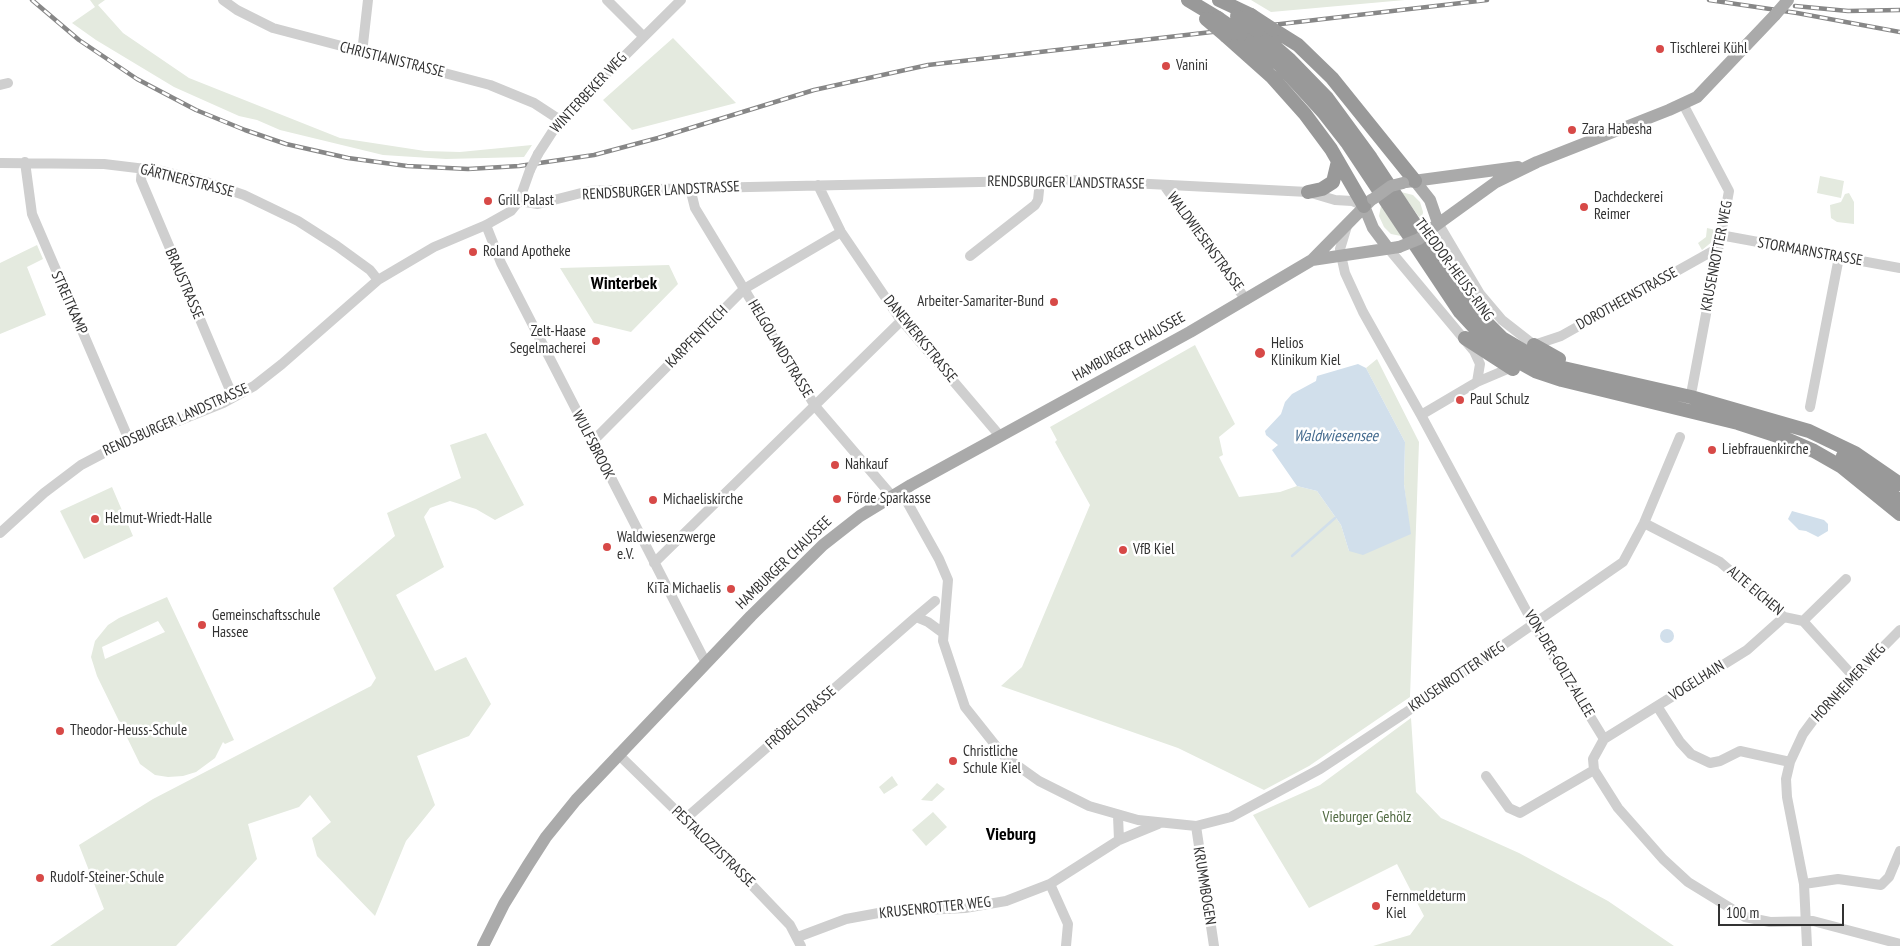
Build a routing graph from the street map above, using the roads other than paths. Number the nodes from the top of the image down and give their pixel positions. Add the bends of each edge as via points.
1 (223, 0) edge
2 (368, 0) edge
3 (607, 0) edge
4 (681, 0) edge
5 (1184, 0) edge
6 (1188, 0) edge
7 (1212, 0) edge
8 (1219, 0) edge
9 (1788, 0) edge
10 (1212, 18) junction
11 (643, 36) junction
12 (362, 53) junction
13 (1704, 90) junction
14 (1683, 104) junction
15 (1656, 114) junction
16 (560, 120) junction
17 (1338, 161) junction
18 (25, 162) junction
19 (1537, 162) junction
20 (0, 163) edge
21 (142, 168) junction
22 (1040, 180) junction
23 (1409, 182) junction
24 (818, 185) junction
25 (1164, 185) junction
26 (690, 188) junction
27 (1308, 192) junction
28 (519, 201) junction
29 (1368, 203) junction
30 (486, 224) junction
31 (1347, 226) junction
32 (1435, 226) junction
33 (841, 232) junction
34 (1720, 235) junction
35 (1394, 247) junction
36 (1718, 248) junction
37 (970, 256) dead end
38 (1341, 256) junction
39 (1839, 257) junction
40 (1312, 260) junction
41 (1900, 268) edge
42 (378, 280) junction
43 (744, 290) junction
44 (1246, 300) junction
45 (901, 321) junction
46 (1466, 338) junction
47 (1534, 345) junction
48 (1510, 368) junction
49 (1606, 378) junction
50 (1478, 382) junction
51 (1692, 389) dead end
52 (233, 398) junction
53 (1646, 402) junction
54 (815, 406) junction
55 (1810, 407) dead end
56 (1421, 415) junction
57 (1000, 436) junction
58 (1680, 437) dead end
59 (129, 440) junction
60 (591, 440) junction
61 (897, 493) junction
62 (1898, 504) edge
63 (1644, 523) junction
64 (0, 533) edge
65 (654, 563) junction
66 (1846, 579) dead end
67 (935, 600) dead end
68 (916, 617) junction
69 (1784, 617) junction
70 (1803, 621) junction
71 (1534, 625) junction
72 (1900, 630) edge
73 (943, 633) junction
74 (706, 663) junction
75 (1853, 676) junction
76 (1657, 706) junction
77 (1604, 739) junction
78 (618, 754) junction
79 (1790, 762) junction
80 (1594, 770) junction
81 (1486, 776) dead end
82 (1118, 816) junction
83 (685, 819) junction
84 (1159, 824) junction
85 (1196, 826) junction
86 (1119, 840) junction
87 (1900, 851) edge
88 (1050, 884) junction
89 (1804, 884) junction
90 (1806, 921) junction
91 (799, 942) edge
92 (1900, 944) edge
93 (483, 946) edge
94 (1066, 946) edge
95 (1214, 946) edge
96 (1807, 946) edge

1 - 12 street, CHRISTIANISTRASSE via 273,28
2 - 12 street
3 - 11 street
4 - 11 street, WINTERBEKER WEG
5 - 10 highway
6 - 10 highway, THEODOR-HEUSS-RING
7 - 49 highway, THEODOR-HEUSS-RING, bridge via 1257,31 1327,98 1468,304 1483,321 1517,348 1540,360
8 - 23 highway, bridge via 1251,15 1298,45 1332,78
9 - 13 main road, HAMBURGER CHAUSSEE, bridge
10 - 17 highway, bridge via 1226,36 1281,86 1318,130
10 - 53 highway, THEODOR-HEUSS-RING, bridge via 1241,34 1280,66 1323,112 1348,144 1460,312 1484,338 1535,371
11 - 16 street, WINTERBEKER WEG
12 - 16 street, CHRISTIANISTRASSE via 490,85 534,103
13 - 14 main road, HAMBURGER CHAUSSEE
13 - 15 main road, HAMBURGER CHAUSSEE via 1695,90
14 - 15 main road, HAMBURGER CHAUSSEE
14 - 34 street, KRUSENROTTER WEG via 1729,191
15 - 19 main road, HAMBURGER CHAUSSEE
16 - 28 street, WINTERBEKER WEG, bridge via 538,154
17 - 27 highway via 1333,182
17 - 29 highway
18 - 20 street, GÄRTNERSTRASSE
18 - 21 street, GÄRTNERSTRASSE via 95,163
18 - 59 street, STREITKAMP via 28,202 35,222
19 - 23 main road, HAMBURGER CHAUSSEE via 1490,172
19 - 32 main road, HAMBURGER CHAUSSEE via 1477,194
21 - 42 street, GÄRTNERSTRASSE via 206,182 279,211 337,246 370,270
21 - 52 street, BRAUSTRASSE via 141,180
22 - 24 street, RENDSBURGER LANDSTRASSE
22 - 25 street, RENDSBURGER LANDSTRASSE
22 - 37 street via 1035,205
23 - 29 main road, HAMBURGER CHAUSSEE, bridge via 1391,186
23 - 32 main road via 1430,200
24 - 26 street, RENDSBURGER LANDSTRASSE
24 - 33 street, DANEWERKSTRASSE
25 - 27 street, RENDSBURGER LANDSTRASSE
25 - 44 street, WALDWIESENSTRASSE
26 - 28 street, RENDSBURGER LANDSTRASSE via 589,191 538,204
26 - 43 street, HELGOLANDSTRASSE via 695,208
27 - 29 street, RENDSBURGER LANDSTRASSE via 1335,200
28 - 30 street, RENDSBURGER LANDSTRASSE via 511,211
29 - 31 main road, HAMBURGER CHAUSSEE
29 - 35 main road via 1373,228
30 - 42 street, RENDSBURGER LANDSTRASSE via 434,247
30 - 60 street, WULFSBROOK via 502,263
31 - 38 street, VON-DER-GOLTZ-ALLEE
31 - 40 main road, HAMBURGER CHAUSSEE
32 - 35 main road, HAMBURGER CHAUSSEE, bridge via 1419,239
32 - 47 street, THEODOR-HEUSS-RING via 1480,294 1502,320
33 - 43 street, KARPFENTEICH
33 - 45 street, DANEWERKSTRASSE
34 - 36 street, KRUSENROTTER WEG
34 - 39 street, STORMARNSTRASSE
35 - 38 main road, HAMBURGER CHAUSSEE
35 - 46 street
36 - 47 street, DOROTHEENSTRASSE via 1561,336
36 - 51 street, KRUSENROTTER WEG
38 - 40 main road, HAMBURGER CHAUSSEE
38 - 56 street, VON-DER-GOLTZ-ALLEE via 1363,312
39 - 41 street, STORMARNSTRASSE
39 - 55 street
40 - 44 main road, HAMBURGER CHAUSSEE
42 - 52 street, RENDSBURGER LANDSTRASSE via 282,364
43 - 54 street, HELGOLANDSTRASSE
43 - 60 street, KARPFENTEICH
44 - 57 main road, HAMBURGER CHAUSSEE
45 - 54 street
45 - 57 street, DANEWERKSTRASSE
46 - 48 highway
46 - 50 street via 1480,360
47 - 49 highway
48 - 50 street
48 - 53 highway via 1549,385 1587,396
49 - 62 highway, THEODOR-HEUSS-RING via 1783,422 1848,459
50 - 56 street
52 - 59 street, RENDSBURGER LANDSTRASSE
53 - 62 highway, THEODOR-HEUSS-RING via 1738,423 1814,451
54 - 61 street, HELGOLANDSTRASSE
54 - 65 street
56 - 71 street, VON-DER-GOLTZ-ALLEE
57 - 61 main road, HAMBURGER CHAUSSEE
58 - 63 street, KRUSENROTTER WEG
59 - 64 street, RENDSBURGER LANDSTRASSE via 69,474
60 - 65 street, WULFSBROOK
61 - 73 street, HELGOLANDSTRASSE via 939,559 948,580
61 - 74 main road, HAMBURGER CHAUSSEE via 823,545
63 - 69 street, ALTE EICHEN via 1720,562
63 - 71 street, KRUSENROTTER WEG via 1623,562
65 - 74 street, WULFSBROOK
66 - 70 street
67 - 68 street, FRÖBELSTRASSE
68 - 73 street
68 - 83 street, FRÖBELSTRASSE
69 - 70 street, ALTE EICHEN
69 - 76 street, VOGELHAIN via 1747,650
70 - 75 street, ALTE EICHEN
71 - 77 street, VON-DER-GOLTZ-ALLEE
71 - 85 street, KRUSENROTTER WEG via 1320,769 1231,818
72 - 75 street, HORNHEIMER WEG
73 - 82 street, KRUSENROTTER WEG via 945,651 965,707 1004,756 1039,782
74 - 78 main road, HAMBURGER CHAUSSEE
75 - 79 street, HORNHEIMER WEG via 1803,734
76 - 77 street, VOGELHAIN
76 - 79 street via 1691,754 1710,762 1720,761 1740,750
77 - 80 street via 1594,759
78 - 83 street, PESTALOZZISTRASSE
78 - 93 main road, HAMBURGER CHAUSSEE via 546,837 504,904
79 - 89 street, HORNHEIMER WEG via 1786,779 1787,797
80 - 81 street via 1520,813 1509,808
80 - 90 street via 1618,808 1663,860 1688,882 1745,917 1770,922
82 - 84 street, KRUSENROTTER WEG
82 - 86 street
83 - 91 street, PESTALOZZISTRASSE via 790,925
84 - 85 street, KRUSENROTTER WEG
84 - 86 street, KRUSENROTTER WEG
85 - 95 street, KRUMMBOGEN
86 - 88 street, KRUSENROTTER WEG
87 - 89 street via 1889,877 1881,885 1838,879
88 - 91 street, KRUSENROTTER WEG via 1006,901 965,908 884,912 846,919
88 - 94 street via 1068,924
89 - 90 street, HORNHEIMER WEG
90 - 92 street
90 - 96 street, HORNHEIMER WEG

